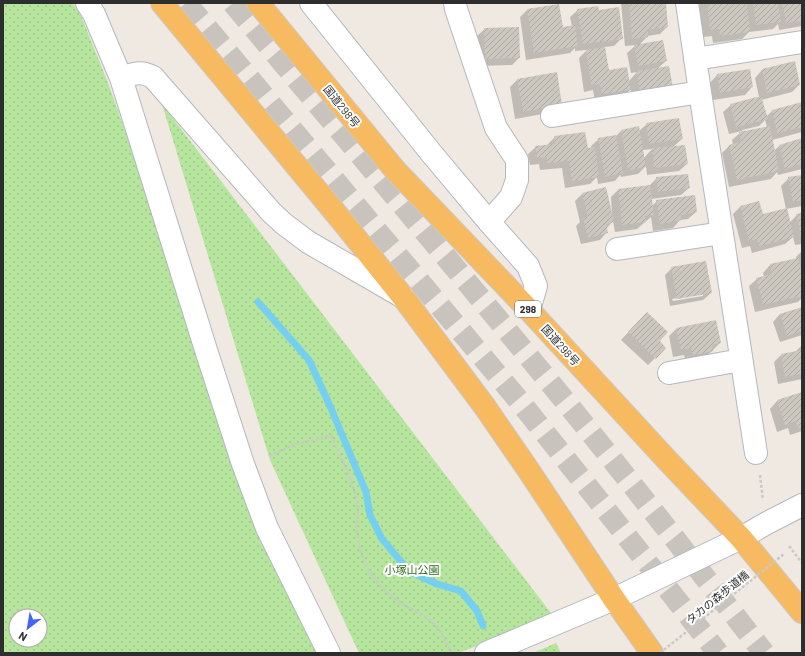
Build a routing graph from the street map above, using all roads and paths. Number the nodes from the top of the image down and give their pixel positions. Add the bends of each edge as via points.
1 (87, 3) edge
2 (162, 3) edge
3 (258, 3) edge
4 (311, 3) edge
5 (455, 3) edge
6 (687, 3) edge
7 (802, 42) edge
8 (695, 59) junction
9 (121, 78) junction
10 (700, 92) junction
11 (552, 116) dead end
12 (489, 222) junction
13 (722, 233) junction
14 (617, 249) dead end
15 (403, 298) junction
16 (529, 310) junction
17 (741, 360) junction
18 (670, 373) dead end
19 (756, 453) joint
20 (269, 456) dead end
21 (764, 503) dead end
22 (802, 505) edge
23 (740, 538) junction
24 (789, 546) dead end
25 (784, 554) dead end
26 (802, 563) edge
27 (614, 599) junction
28 (802, 612) edge
29 (328, 653) edge
30 (451, 653) edge
31 (486, 653) edge
32 (652, 653) edge
33 (660, 653) edge

1 - 9 street
2 - 15 highway
3 - 16 highway, 国道298号 / 298 via 395,170
4 - 12 street
5 - 12 street via 496,128 517,160 517,180 511,197
6 - 8 street
7 - 8 street
8 - 10 street
9 - 15 street via 137,73 146,73 153,77 284,224 308,242
9 - 29 street via 243,464 268,528
10 - 11 street
10 - 13 street
12 - 16 street via 528,266 536,286
13 - 14 street
13 - 17 street
15 - 27 highway via 532,474
16 - 23 highway, 国道298号 / 298
17 - 18 street
17 - 19 street
19 - 21 path
20 - 30 path via 296,444 331,436 354,491 358,514 357,536 364,562 372,576 392,596 436,626
22 - 23 street
23 - 27 street
23 - 28 highway, 国道298号 / 298
24 - 26 path
25 - 33 path, タカの森歩道橋, bridge
27 - 31 street
27 - 32 highway

